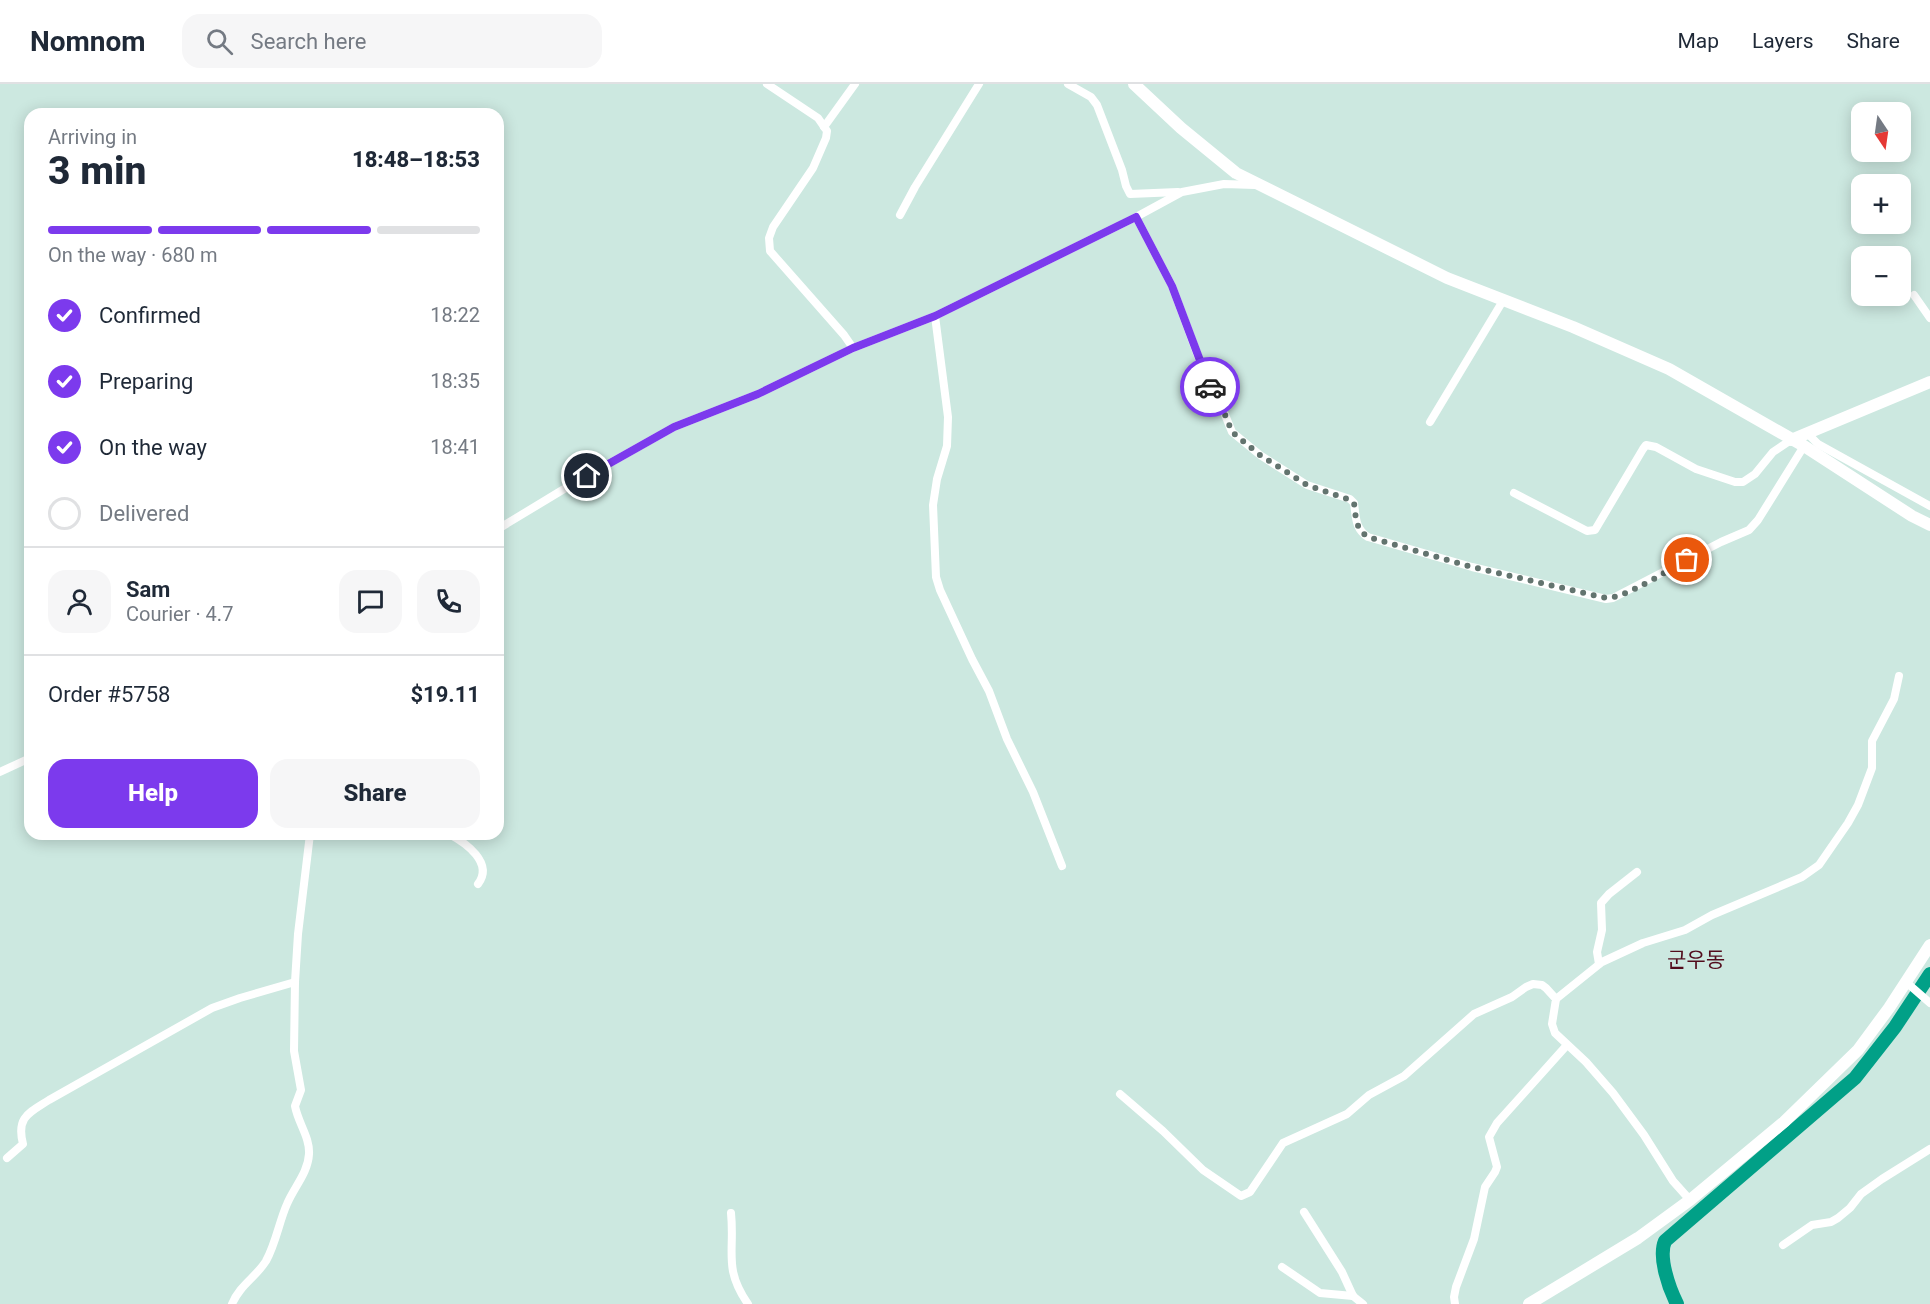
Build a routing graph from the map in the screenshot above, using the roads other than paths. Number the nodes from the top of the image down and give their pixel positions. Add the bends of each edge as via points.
1 (767, 84) edge
2 (855, 84) edge
3 (979, 84) edge
4 (1068, 84) edge
5 (1134, 84) edge
6 (824, 127) junction
7 (1261, 185) junction
8 (1182, 192) junction
9 (900, 215) dead end
10 (1136, 217) junction
11 (1914, 295) dead end
12 (1504, 299) junction
13 (935, 316) junction
14 (1930, 318) edge
15 (853, 348) junction
16 (1930, 382) edge
17 (1430, 422) dead end
18 (1807, 433) junction
19 (1791, 440) junction
20 (1804, 446) junction
21 (1514, 493) dead end
22 (1930, 506) edge
23 (504, 525) edge
24 (1930, 525) edge
25 (1899, 676) dead end
26 (24, 761) edge
27 (0, 772) edge
28 (309, 840) edge
29 (459, 840) edge
30 (1062, 866) dead end
31 (1637, 872) dead end
32 (478, 884) dead end
33 (1930, 945) edge
34 (1599, 964) junction
35 (295, 982) junction
36 (1909, 984) junction
37 (1556, 999) junction
38 (1930, 1004) edge
39 (1567, 1045) junction
40 (1120, 1094) dead end
41 (1930, 1149) edge
42 (7, 1158) dead end
43 (1689, 1200) junction
44 (1304, 1212) dead end
45 (731, 1213) dead end
46 (1783, 1245) dead end
47 (1282, 1267) dead end
48 (1353, 1296) junction
49 (232, 1304) edge
50 (748, 1304) edge
51 (1363, 1304) edge
52 (1455, 1304) edge
53 (1529, 1304) edge

1 - 6 street via 818,118
2 - 6 street
3 - 9 street
4 - 8 street via 1097,105 1130,194
5 - 7 street via 1224,163
6 - 15 street via 826,138 813,168 773,227 769,244 770,251
7 - 8 street via 1224,184
7 - 12 street via 1447,278
8 - 10 street
10 - 13 street
10 - 20 street via 1172,286 1211,391 1219,400 1232,432 1307,485 1354,503 1361,533 1368,537 1472,567 1613,598 1749,530
11 - 14 street
12 - 17 street
12 - 19 street via 1647,358
13 - 15 street
13 - 30 street via 948,417 947,446 933,505 936,577
15 - 23 street via 758,394 674,427
16 - 18 street
18 - 19 street
18 - 22 street via 1818,444
19 - 20 street
19 - 21 street via 1743,482 1696,469 1646,445 1592,531
20 - 24 street
25 - 34 street via 1894,699 1872,741 1872,768 1858,805 1813,870 1685,930 1643,943
26 - 27 street
28 - 35 street
29 - 32 street via 483,866
31 - 34 street via 1601,903
33 - 36 street
34 - 37 street
35 - 42 street via 212,1008 49,1100 27,1114 20,1128 23,1144
35 - 49 street via 294,1050 301,1090 295,1106 307,1139 308,1160 266,1260
36 - 38 street
36 - 43 street via 1850,1060 1784,1122
37 - 39 street via 1552,1024
37 - 40 street via 1542,985 1533,984 1474,1014 1404,1076 1369,1095 1347,1114 1283,1143 1250,1192 1241,1196 1203,1170
39 - 43 street via 1613,1093
39 - 52 street via 1491,1132 1497,1167 1485,1187 1474,1239 1456,1287
41 - 46 street via 1861,1194 1838,1218 1812,1225
43 - 53 street via 1638,1238
44 - 48 street
45 - 50 street via 731,1268
47 - 48 street via 1320,1293
48 - 51 street

